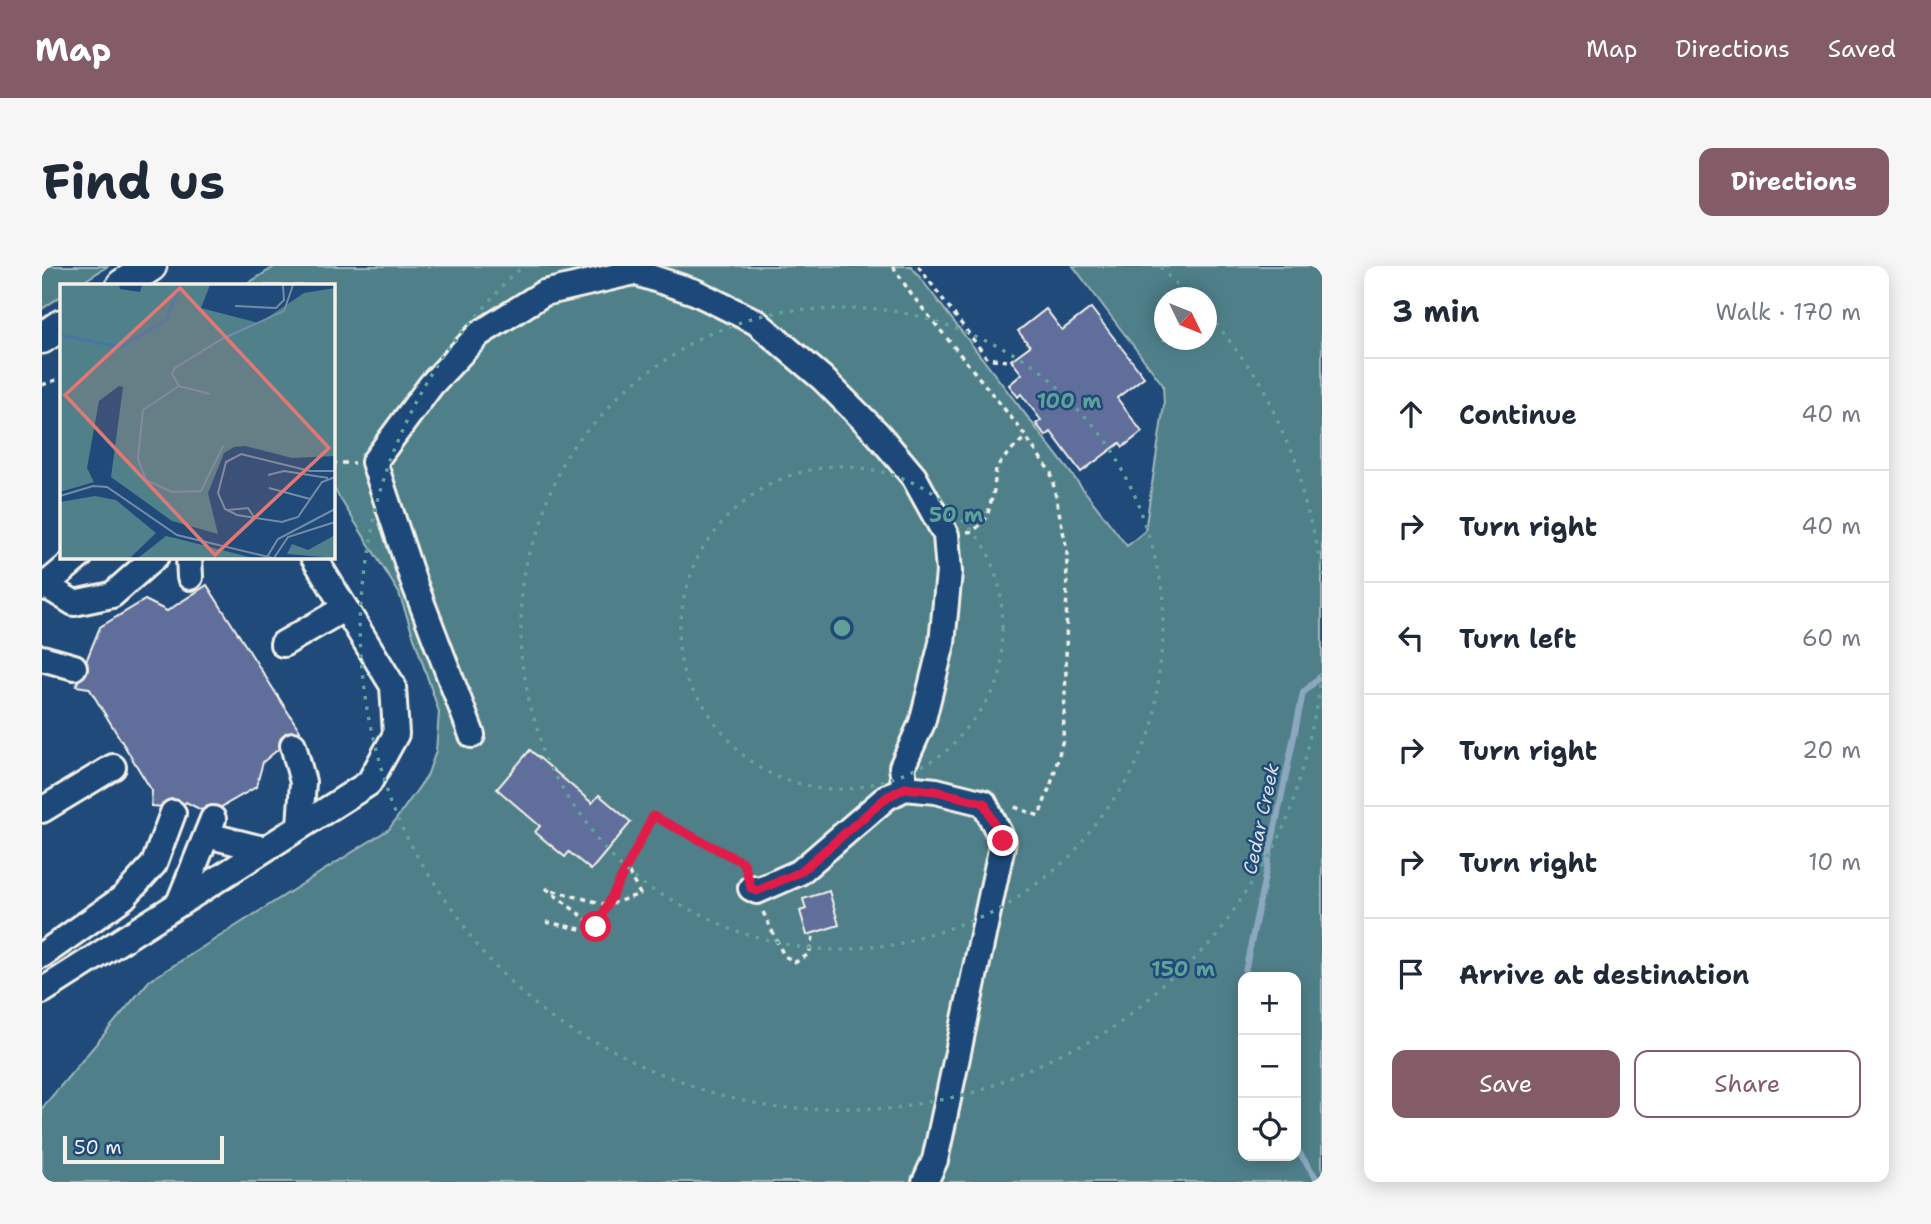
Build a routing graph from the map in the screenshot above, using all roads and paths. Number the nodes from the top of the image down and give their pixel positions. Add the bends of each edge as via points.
1 (151, 266) edge
2 (893, 266) edge
3 (918, 266) edge
4 (124, 284) edge
5 (60, 326) edge
6 (42, 338) edge
7 (1013, 362) dead end
8 (60, 378) edge
9 (42, 384) edge
10 (1026, 437) junction
11 (946, 535) junction
12 (78, 558) edge
13 (154, 558) edge
14 (314, 558) edge
15 (44, 586) edge
16 (345, 608) junction
17 (283, 644) dead end
18 (42, 659) edge
19 (74, 667) dead end
20 (472, 734) dead end
21 (293, 745) dead end
22 (113, 766) dead end
23 (905, 788) junction
24 (984, 803) junction
25 (42, 810) edge
26 (173, 813) dead end
27 (300, 826) junction
28 (263, 849) junction
29 (626, 868) junction
30 (751, 888) junction
31 (178, 903) junction
32 (608, 905) junction
33 (546, 922) dead end
34 (596, 930) junction
35 (814, 933) dead end
36 (42, 955) edge
37 (42, 991) edge
38 (925, 1182) edge

1 - 4 main road
2 - 10 path
3 - 7 path via 988,358
5 - 6 main road
8 - 9 path
10 - 11 path via 996,468 987,517 974,531
10 - 24 path via 1051,473 1067,550 1063,739 1039,816 1012,807 997,790
11 - 20 lane via 914,477 877,433 756,322 695,292 634,272 544,293 479,334 431,385 374,462
11 - 23 lane via 949,572 942,643 922,723 902,767
12 - 15 lane
13 - 15 lane via 112,595 74,603
14 - 16 lane
16 - 17 lane
16 - 27 lane via 393,686 397,734 369,783
18 - 19 lane
21 - 27 lane via 303,782
22 - 25 lane
23 - 24 lane
23 - 30 lane via 887,797 800,872 757,891
24 - 38 lane via 1003,841 935,1160
26 - 36 lane via 153,864 124,897
27 - 28 lane
28 - 31 lane
28 - 31 lane via 210,827
29 - 30 path via 653,816 744,863
29 - 32 path
29 - 32 path via 640,894
30 - 35 path via 784,956 796,962 809,954
31 - 37 lane
32 - 34 path
32 - 34 path via 547,889
33 - 34 path

